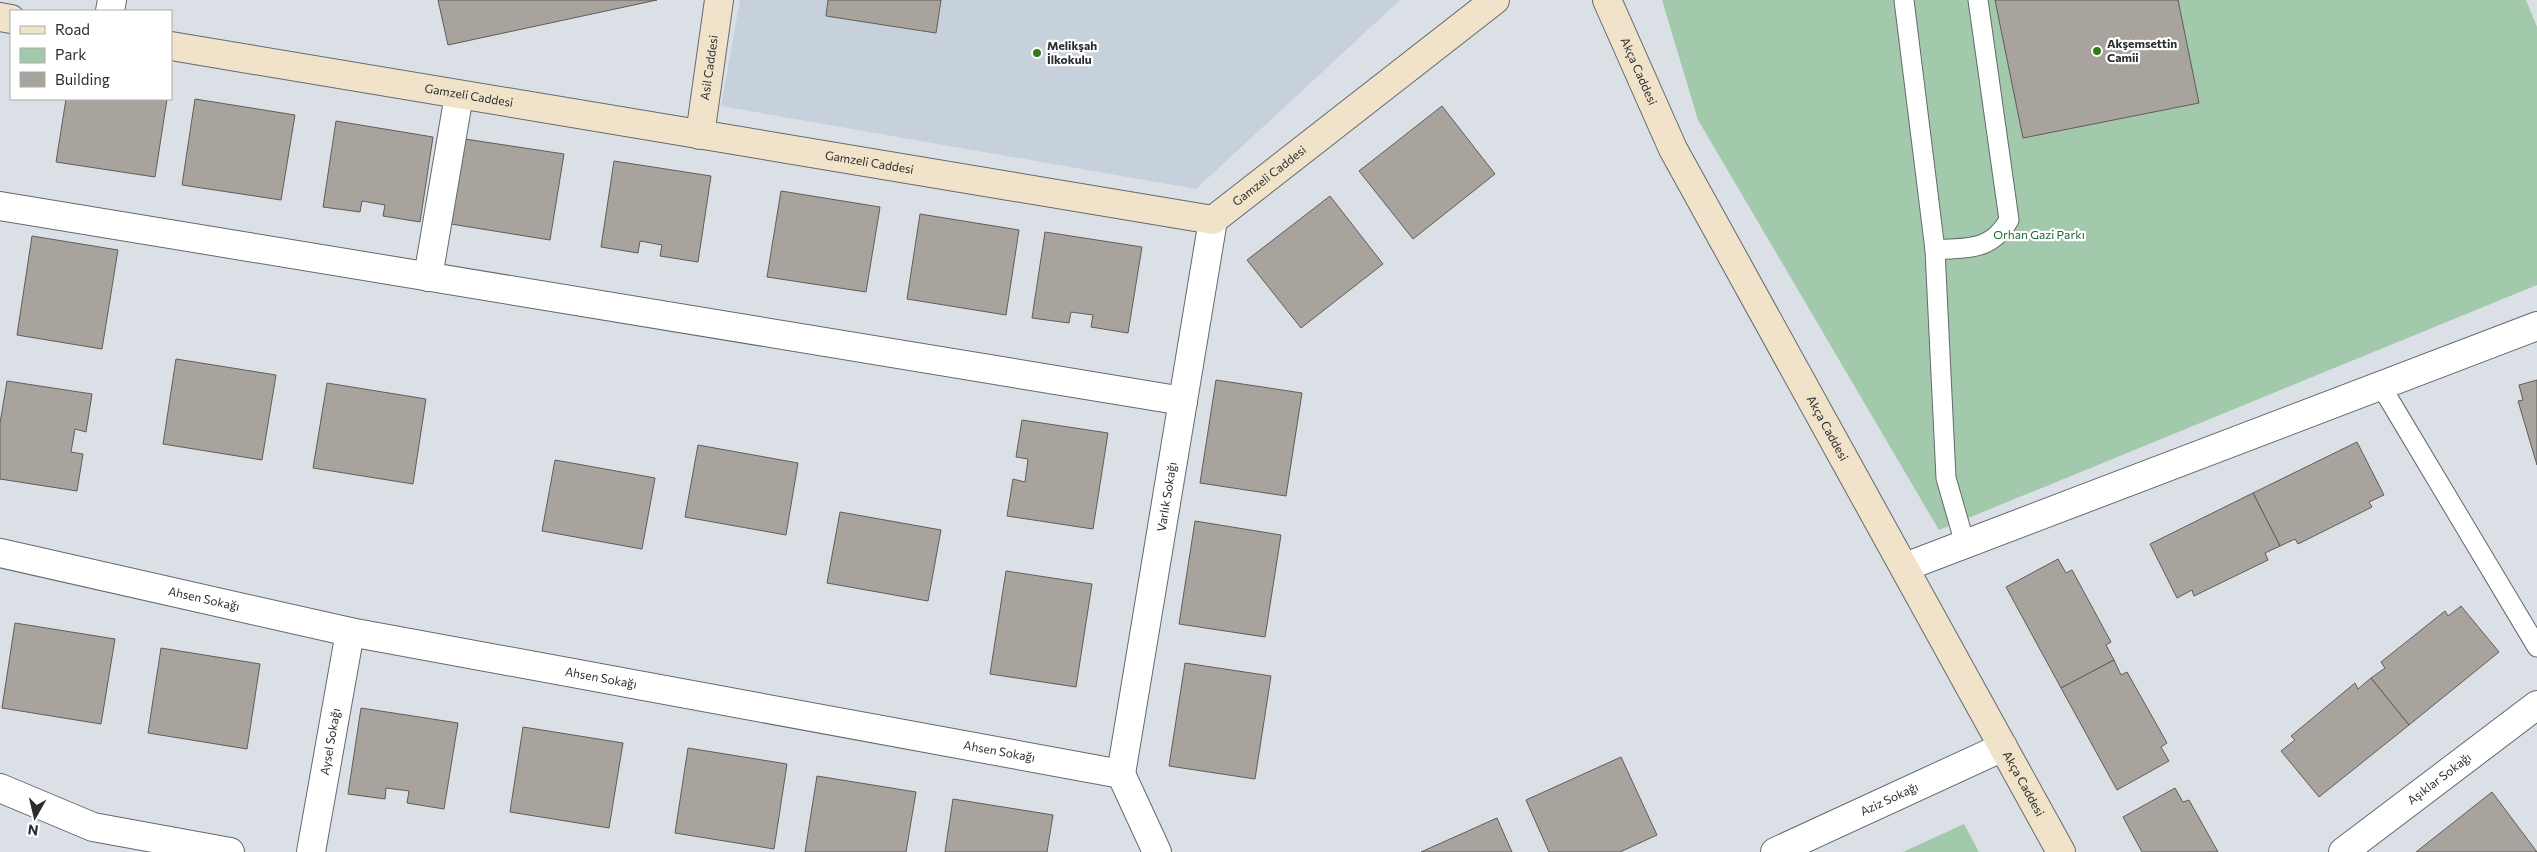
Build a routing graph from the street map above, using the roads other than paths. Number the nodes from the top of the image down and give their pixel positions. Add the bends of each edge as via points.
1 (719, 0) edge
2 (1495, 0) edge
3 (1607, 0) edge
4 (1904, 0) edge
5 (1978, 0) edge
6 (172, 46) edge
7 (459, 95) junction
8 (700, 135) junction
9 (0, 206) edge
10 (1213, 220) junction
11 (1935, 250) junction
12 (428, 277) junction
13 (2537, 326) edge
14 (2381, 386) junction
15 (1183, 401) junction
16 (1965, 544) junction
17 (0, 553) edge
18 (1905, 567) junction
19 (350, 632) junction
20 (2537, 647) edge
21 (2537, 705) edge
22 (2003, 747) junction
23 (1121, 774) junction
24 (0, 788) edge
25 (230, 852) edge
26 (311, 852) edge
27 (1157, 852) edge
28 (1775, 852) edge
29 (2061, 852) edge
30 (2343, 852) edge

1 - 8 street, Asil Caddesi
2 - 10 street, Gamzeli Caddesi
3 - 18 street, Akça Caddesi via 1673,149
4 - 11 lane
5 - 11 lane via 2009,220 2000,234 1981,246
6 - 7 street, Gamzeli Caddesi
7 - 8 street, Gamzeli Caddesi
7 - 12 street
8 - 10 street, Gamzeli Caddesi
9 - 12 street
10 - 15 street, Varlık Sokağı
11 - 16 lane via 1946,478
12 - 15 street
13 - 14 street
14 - 16 street
14 - 20 lane
15 - 23 street, Varlık Sokağı
16 - 18 street
17 - 19 street, Ahsen Sokağı
18 - 22 street, Akça Caddesi
19 - 23 street, Ahsen Sokağı
19 - 26 street, Aysel Sokağı
21 - 30 street, Aşıklar Sokağı
22 - 28 street, Aziz Sokağı
22 - 29 street, Akça Caddesi
23 - 27 street
24 - 25 street via 93,827

